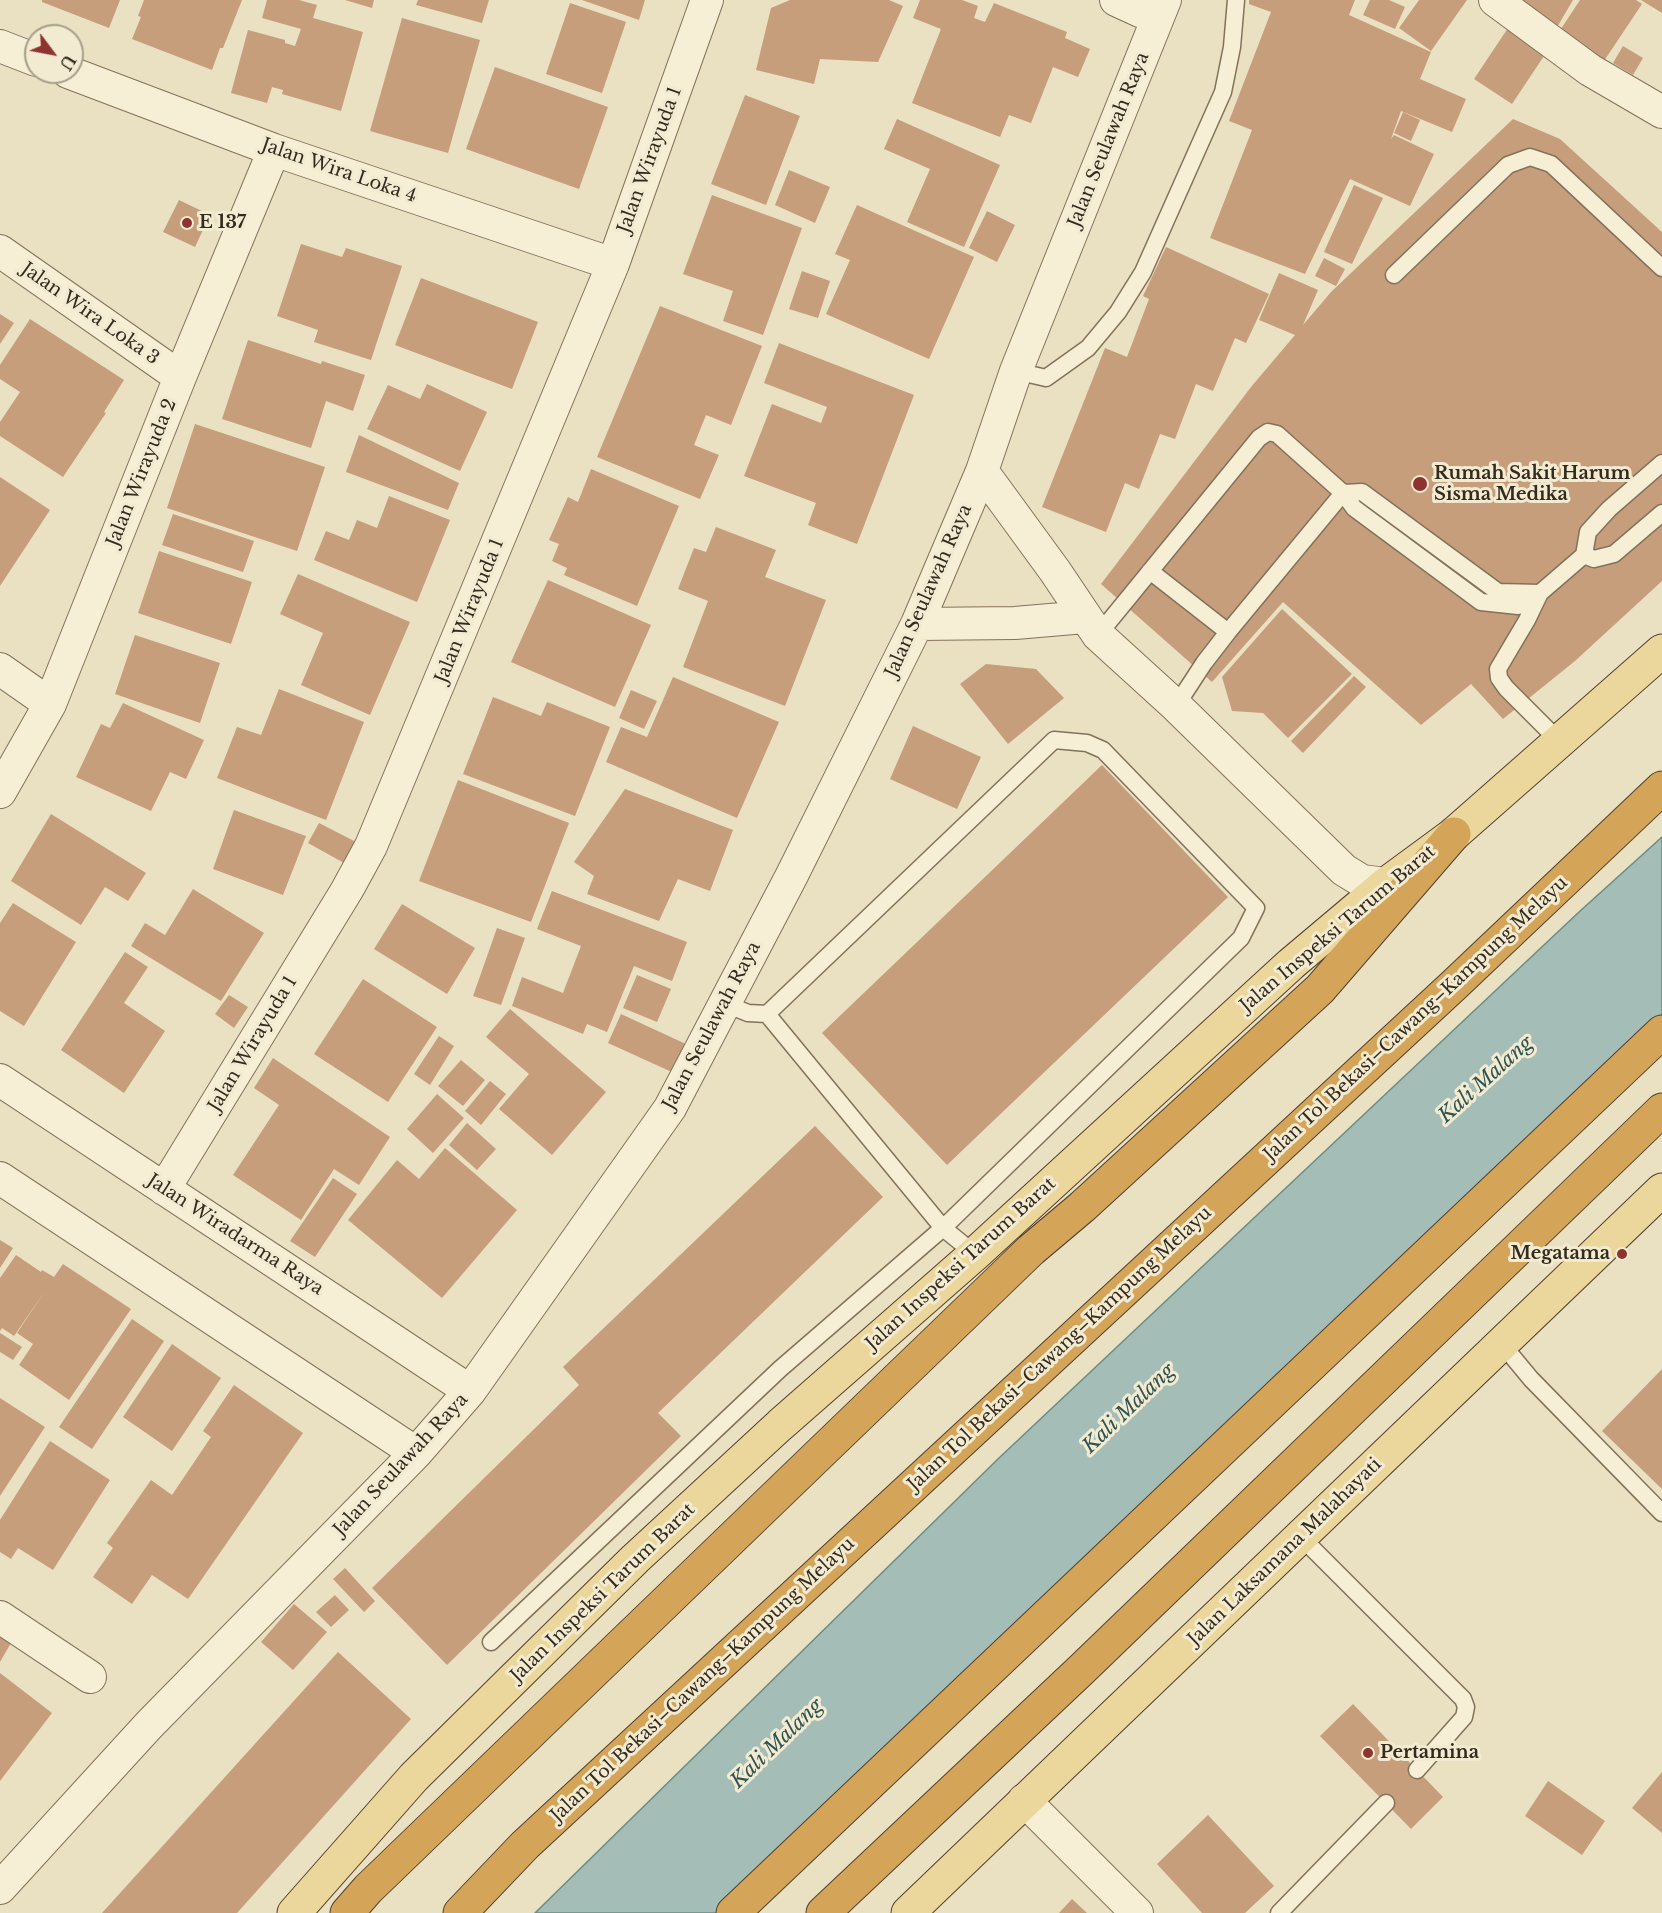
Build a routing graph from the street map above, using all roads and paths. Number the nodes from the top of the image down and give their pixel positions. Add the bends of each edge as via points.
1 (707, 0) edge
2 (1116, 0) edge
3 (1236, 0) edge
4 (1495, 0) edge
5 (1161, 8) edge
6 (0, 46) edge
7 (24, 55) edge
8 (84, 78) edge
9 (1662, 112) edge
10 (274, 150) junction
11 (0, 251) edge
12 (614, 264) junction
13 (1662, 268) edge
14 (1394, 275) dead end
15 (1016, 371) junction
16 (180, 377) junction
17 (1662, 463) edge
18 (982, 471) junction
19 (1343, 493) junction
20 (1662, 513) edge
21 (1584, 555) junction
22 (1150, 572) junction
23 (1540, 593) junction
24 (917, 624) junction
25 (1091, 626) junction
26 (1228, 632) junction
27 (1662, 651) edge
28 (0, 669) edge
29 (50, 704) junction
30 (1176, 706) junction
31 (1560, 742) junction
32 (1662, 788) edge
33 (0, 792) edge
34 (1454, 834) junction
35 (1386, 884) junction
36 (723, 1003) junction
37 (767, 1014) junction
38 (1662, 1032) edge
39 (0, 1080) edge
40 (1662, 1110) edge
41 (0, 1178) edge
42 (164, 1189) junction
43 (1662, 1190) edge
44 (943, 1228) junction
45 (975, 1254) junction
46 (1502, 1344) junction
47 (470, 1391) junction
48 (416, 1453) junction
49 (1662, 1513) edge
50 (1301, 1537) junction
51 (0, 1617) edge
52 (491, 1642) dead end
53 (90, 1677) dead end
54 (1417, 1770) dead end
55 (1024, 1800) junction
56 (1386, 1803) dead end
57 (0, 1888) edge
58 (294, 1913) edge
59 (347, 1913) edge
60 (460, 1913) edge
61 (733, 1913) edge
62 (823, 1913) edge
63 (908, 1913) edge
64 (1137, 1913) edge
65 (1280, 1913) edge

1 - 12 street, Jalan Wirayuda 1
2 - 5 street via 1140,11
3 - 15 lane via 1223,92 1143,272 1118,312 1088,348 1046,378
4 - 9 street via 1590,70
5 - 15 street, Jalan Seulawah Raya
6 - 7 street
8 - 10 street, Jalan Wira Loka 4
10 - 12 street, Jalan Wira Loka 4
10 - 16 street, Jalan Wirayuda 2
11 - 16 street, Jalan Wira Loka 3
12 - 42 street, Jalan Wirayuda 1 via 371,846
13 - 14 lane via 1551,164 1530,157 1508,165
15 - 18 street, Jalan Seulawah Raya
16 - 29 street, Jalan Wirayuda 2
17 - 21 lane via 1588,532
18 - 24 street, Jalan Seulawah Raya
18 - 25 street
19 - 22 lane via 1277,434 1268,432 1259,438
19 - 23 lane via 1354,508 1481,602 1518,606
19 - 26 lane
20 - 21 lane via 1614,554 1594,559
21 - 23 lane
22 - 25 lane
22 - 26 lane
23 - 31 lane via 1498,669 1499,678
24 - 25 street
24 - 36 street, Jalan Seulawah Raya via 791,877
25 - 30 street
26 - 30 lane
27 - 31 main road, Jalan Inspeksi Tarum Barat
28 - 29 street
29 - 33 street, Jalan Wirayuda 2
30 - 35 street via 1344,870 1362,881
31 - 34 main road, Jalan Inspeksi Tarum Barat
32 - 60 highway, Jalan Tol Bekasi–Cawang–Kampung Melayu via 525,1845
34 - 35 main road, Jalan Inspeksi Tarum Barat
34 - 59 highway via 1320,989 1031,1250
35 - 45 main road, Jalan Inspeksi Tarum Barat via 1290,964
36 - 37 lane via 748,1013
36 - 47 street, Jalan Seulawah Raya via 670,1108
37 - 44 lane
37 - 44 lane via 1054,740 1087,743 1103,750 1256,908 1241,938
38 - 61 highway
39 - 42 street, Jalan Wiradarma Raya
40 - 62 highway
41 - 48 street
42 - 47 street, Jalan Wiradarma Raya
43 - 46 main road, Jalan Laksamana Malahayati
44 - 45 lane
44 - 52 lane via 780,1369
45 - 58 main road, Jalan Inspeksi Tarum Barat via 635,1559 414,1777
46 - 49 lane via 1531,1379
46 - 50 main road, Jalan Laksamana Malahayati
47 - 48 street, Jalan Seulawah Raya
48 - 57 street, Jalan Seulawah Raya via 149,1725
50 - 54 lane via 1463,1699 1464,1717
50 - 55 main road, Jalan Laksamana Malahayati
51 - 53 street
55 - 63 main road, Jalan Laksamana Malahayati
55 - 64 street
56 - 65 lane

